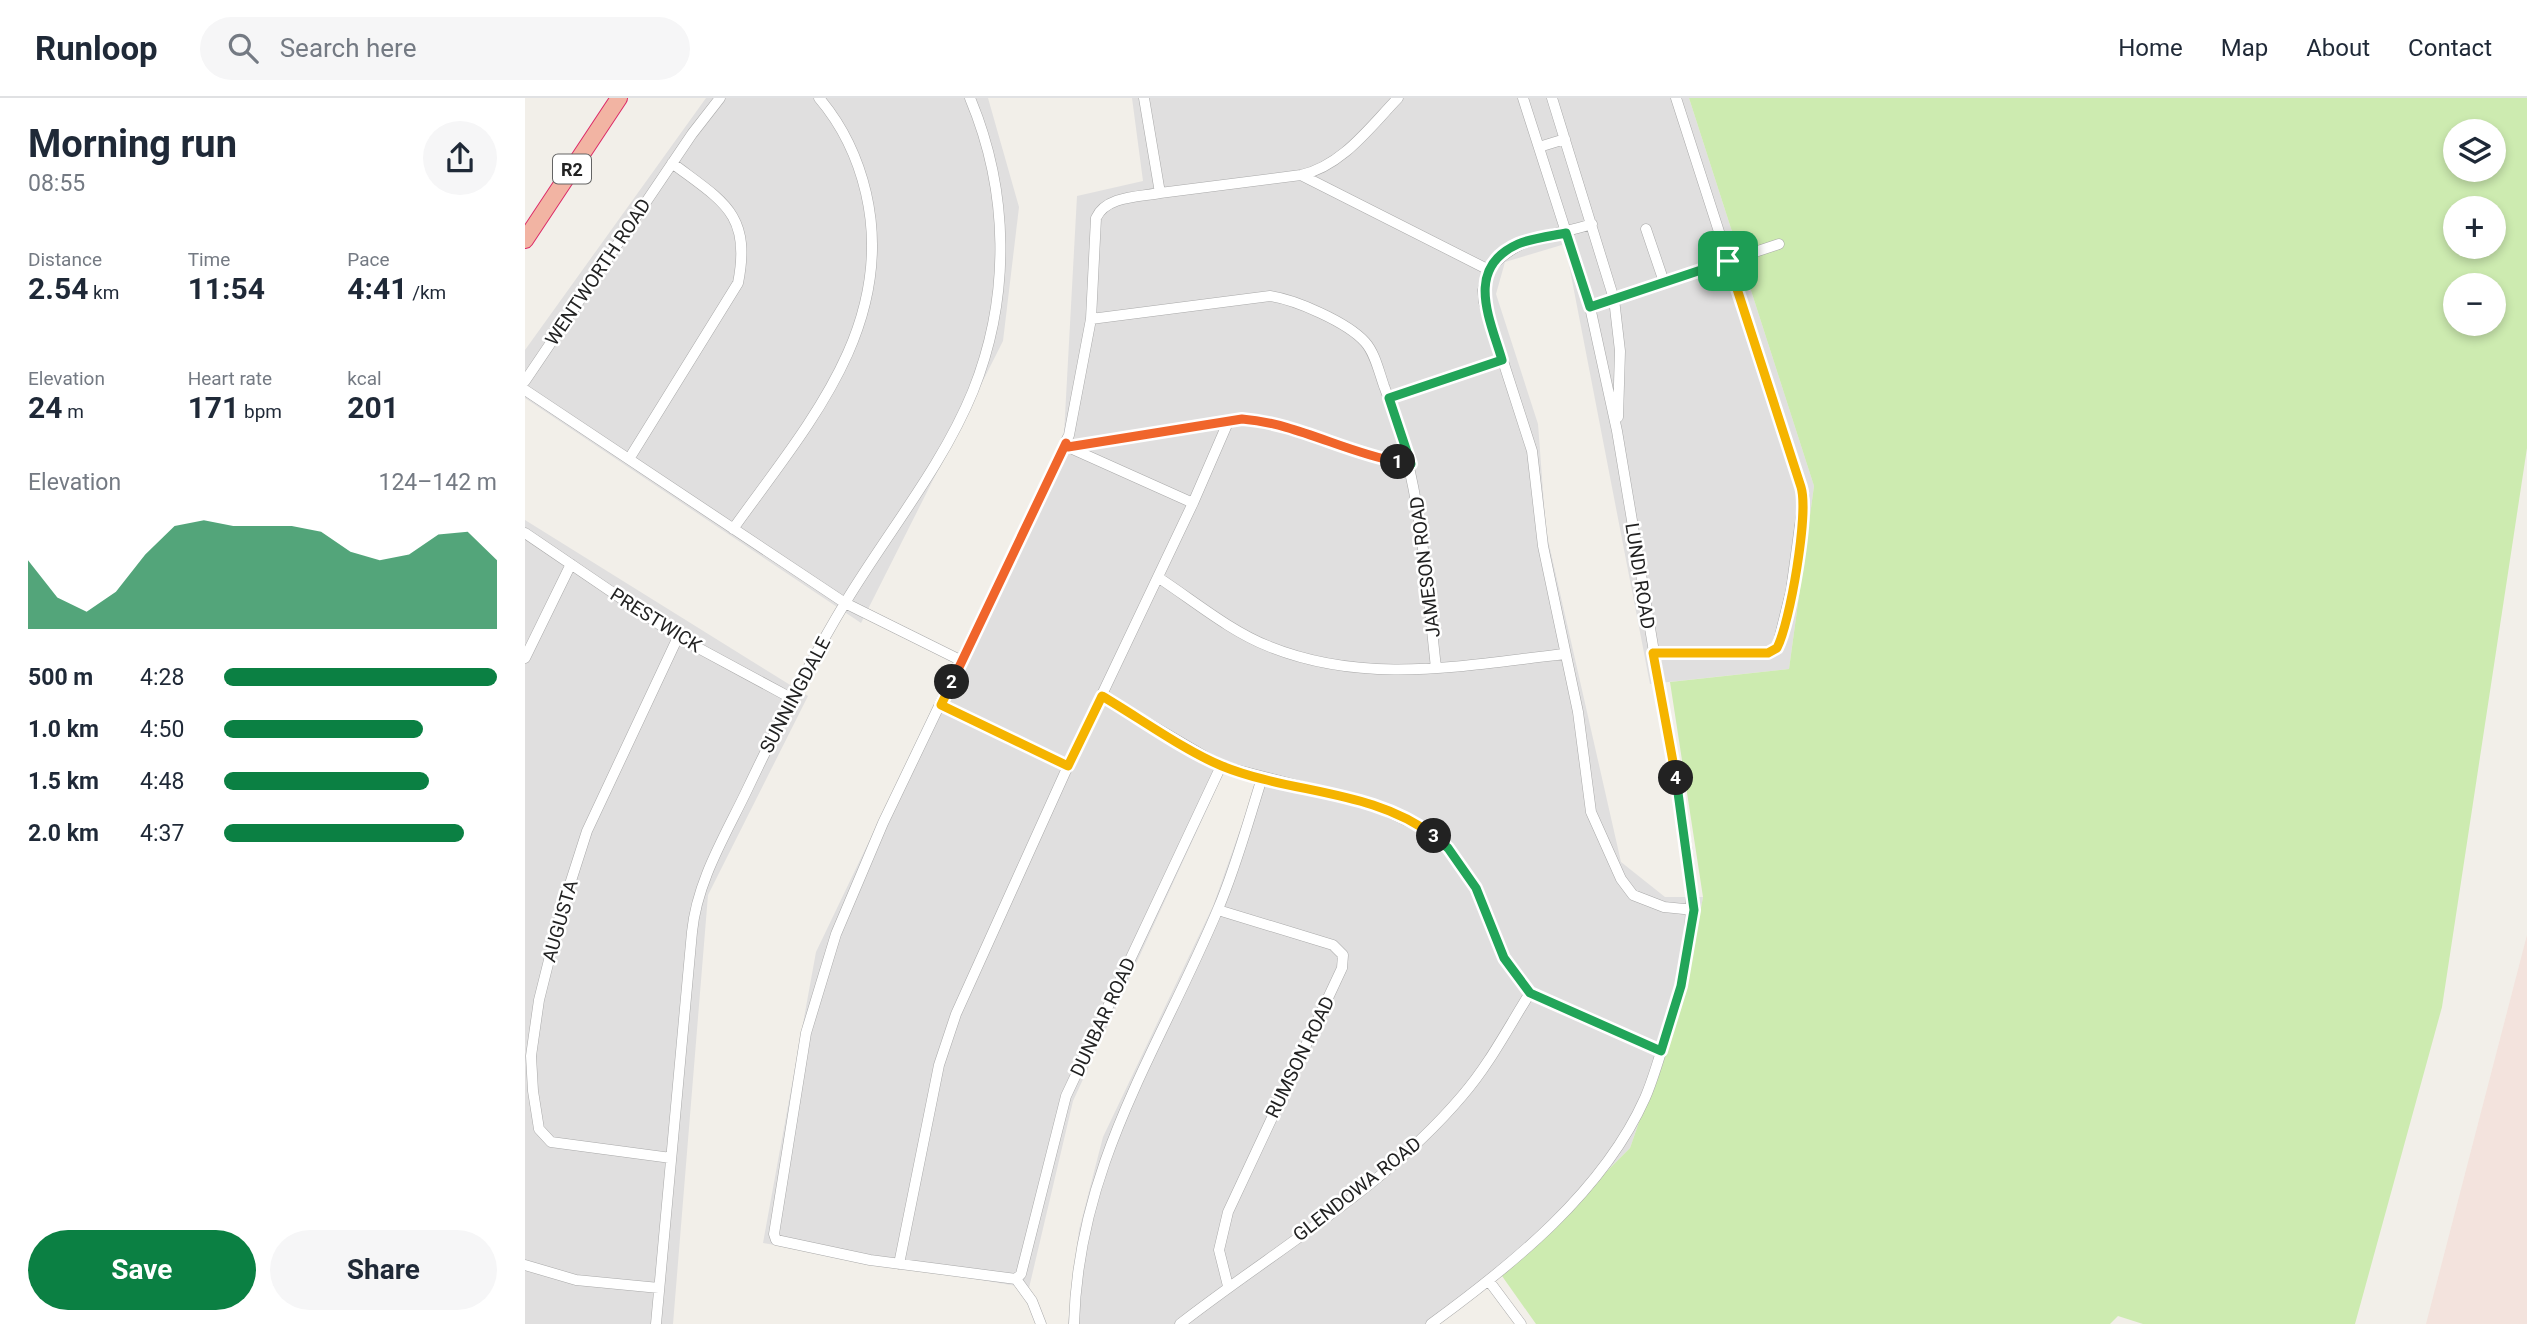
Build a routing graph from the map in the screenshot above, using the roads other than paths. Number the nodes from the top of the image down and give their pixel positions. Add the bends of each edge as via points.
1 (619, 98) edge
2 (720, 98) edge
3 (820, 98) edge
4 (970, 98) edge
5 (1146, 98) edge
6 (1398, 98) edge
7 (1523, 98) edge
8 (1552, 98) edge
9 (1676, 98) edge
10 (1565, 139) junction
11 (1539, 147) junction
12 (672, 163) junction
13 (1301, 174) junction
14 (1160, 193) junction
15 (1592, 224) junction
16 (1646, 229) dead end
17 (1566, 233) junction
18 (525, 240) edge
19 (1779, 244) dead end
20 (1728, 261) junction
21 (1489, 270) junction
22 (1664, 282) junction
23 (1613, 299) junction
24 (1590, 307) junction
25 (1091, 319) junction
26 (1502, 360) junction
27 (525, 381) edge
28 (525, 390) edge
29 (1389, 398) junction
30 (1229, 420) junction
31 (1617, 431) junction
32 (1067, 445) junction
33 (629, 459) junction
34 (1411, 464) junction
35 (1193, 503) junction
36 (733, 529) junction
37 (525, 533) edge
38 (571, 564) junction
39 (1159, 578) junction
40 (845, 603) junction
41 (678, 637) junction
42 (1653, 653) junction
43 (1565, 654) junction
44 (525, 658) edge
45 (962, 661) junction
46 (1436, 668) junction
47 (1102, 696) junction
48 (791, 698) junction
49 (941, 705) junction
50 (1068, 766) junction
51 (1221, 766) junction
52 (1262, 778) junction
53 (1218, 910) junction
54 (1694, 910) junction
55 (1530, 993) junction
56 (1661, 1051) junction
57 (671, 1158) junction
58 (899, 1264) junction
59 (525, 1265) edge
60 (1016, 1279) junction
61 (1489, 1281) junction
62 (1228, 1286) junction
63 (659, 1288) junction
64 (656, 1324) edge
65 (1041, 1324) edge
66 (1074, 1324) edge
67 (1180, 1324) edge
68 (1431, 1324) edge
69 (1521, 1324) edge

1 - 18 highway, R2
2 - 12 street, WENTWORTH ROAD
3 - 36 street via 845,135 861,172 873,240 872,280 844,364 822,405
4 - 40 street, SUNNINGDALE via 991,158 999,199 998,292 988,348 952,433
5 - 14 street
6 - 13 street via 1334,161
7 - 11 street, LUNDI ROAD
8 - 10 street, LUNDI ROAD
9 - 20 street
10 - 11 street
10 - 15 street, LUNDI ROAD
11 - 17 street, LUNDI ROAD
12 - 27 street, WENTWORTH ROAD
12 - 33 street via 721,200 736,219 743,240 742,261 738,283
13 - 14 street
13 - 21 street
14 - 25 street via 1109,202 1100,209
15 - 17 street
15 - 23 street, LUNDI ROAD
16 - 22 street
17 - 21 street via 1520,243
17 - 24 street, LUNDI ROAD
19 - 20 street
20 - 22 street
20 - 42 street via 1804,496 1791,591 1779,644 1768,653
21 - 26 street via 1484,302
22 - 23 street
23 - 24 street
23 - 31 street, LUNDI ROAD via 1620,351
24 - 31 street, LUNDI ROAD
25 - 29 street, JAMESON ROAD via 1248,297 1287,299 1363,340
25 - 32 street
26 - 29 street
26 - 43 street via 1532,452 1543,546
28 - 33 street
29 - 34 street, JAMESON ROAD
30 - 32 street
30 - 34 street via 1261,421
30 - 35 street
31 - 42 street, LUNDI ROAD
32 - 35 street
32 - 45 street
33 - 36 street
34 - 46 street, JAMESON ROAD
35 - 39 street
36 - 40 street
37 - 38 street, PRESTWICK
38 - 41 street, PRESTWICK
38 - 44 street
39 - 46 street via 1255,640 1285,652 1362,670
39 - 47 street
40 - 45 street
40 - 48 street, SUNNINGDALE
41 - 48 street, PRESTWICK
41 - 57 street, AUGUSTA via 587,831 539,1000 531,1056 539,1129 551,1142
42 - 54 street, LUNDI ROAD via 1688,849
43 - 46 street
43 - 54 street via 1591,812 1621,880 1641,900
45 - 49 street
47 - 50 street
47 - 51 street
48 - 57 street, SUNNINGDALE via 694,909
49 - 50 street
49 - 58 street via 883,823 818,987 788,1131 774,1234 783,1243
50 - 58 street via 956,1014 940,1065
51 - 52 street
51 - 60 street, DUNBAR ROAD via 1066,1096 1021,1274
52 - 53 street
52 - 55 street via 1399,814 1448,848 1476,888 1504,958
53 - 62 street, RUMSON ROAD via 1333,945 1343,955 1342,968 1228,1212 1219,1250
53 - 66 street via 1137,1078 1097,1179 1086,1226
54 - 56 street, LUNDI ROAD via 1681,986
55 - 56 street
55 - 62 street, GLENDOWA ROAD via 1478,1077 1423,1139
56 - 61 street, LUNDI ROAD via 1645,1098 1600,1167 1551,1226
57 - 63 street, SUNNINGDALE
58 - 60 street
59 - 63 street via 576,1280
60 - 65 street
61 - 68 street, LUNDI ROAD
61 - 69 street
62 - 67 street, GLENDOWA ROAD
63 - 64 street, SUNNINGDALE

